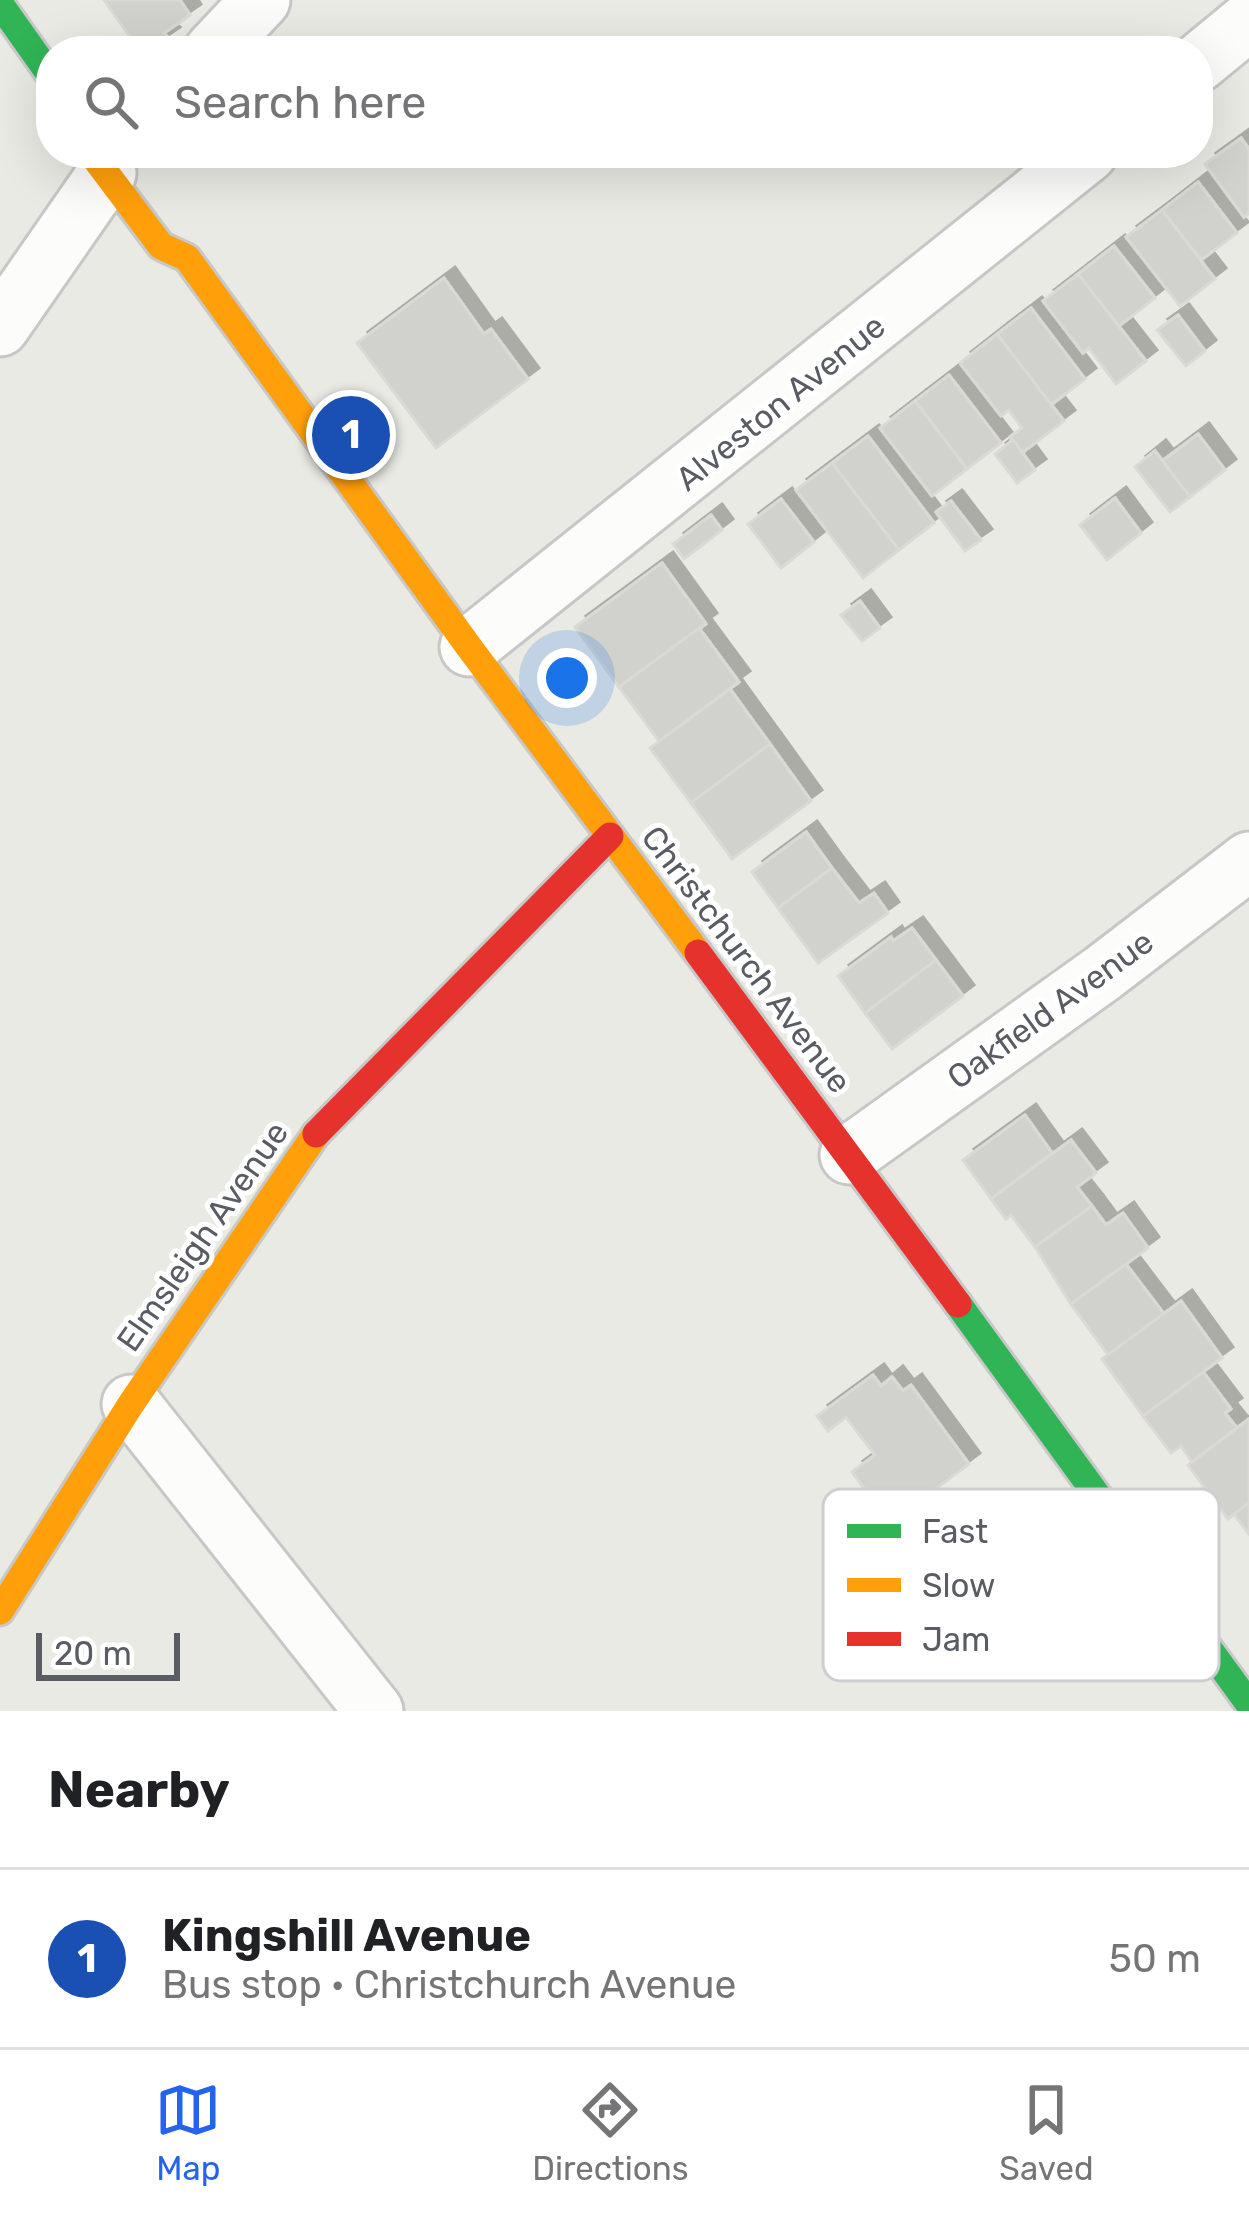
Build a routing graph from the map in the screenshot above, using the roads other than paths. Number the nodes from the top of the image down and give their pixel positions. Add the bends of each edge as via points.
1 (261, 0) edge
2 (0, 4) edge
3 (1249, 21) edge
4 (226, 36) edge
5 (1213, 51) edge
6 (36, 55) edge
7 (96, 168) edge
8 (103, 168) edge
9 (1069, 168) edge
10 (189, 220) dead end
11 (187, 258) junction
12 (0, 327) edge
13 (469, 647) junction
14 (610, 836) junction
15 (1249, 861) edge
16 (849, 1155) junction
17 (131, 1404) junction
18 (1103, 1489) edge
19 (0, 1611) edge
20 (1219, 1642) edge
21 (1238, 1667) edge
22 (374, 1711) edge

1 - 4 street
2 - 6 street
3 - 5 street
7 - 12 street
8 - 11 street, Christchurch Avenue via 161,246
9 - 13 street, Alveston Avenue
10 - 11 street
11 - 13 street, Christchurch Avenue
13 - 14 street, Christchurch Avenue
14 - 16 street, Christchurch Avenue
14 - 17 street, Elmsleigh Avenue via 308,1142
15 - 16 street, Oakfield Avenue
16 - 18 street, Christchurch Avenue
17 - 19 street, Elmsleigh Avenue
17 - 22 street
20 - 21 street, Christchurch Avenue

